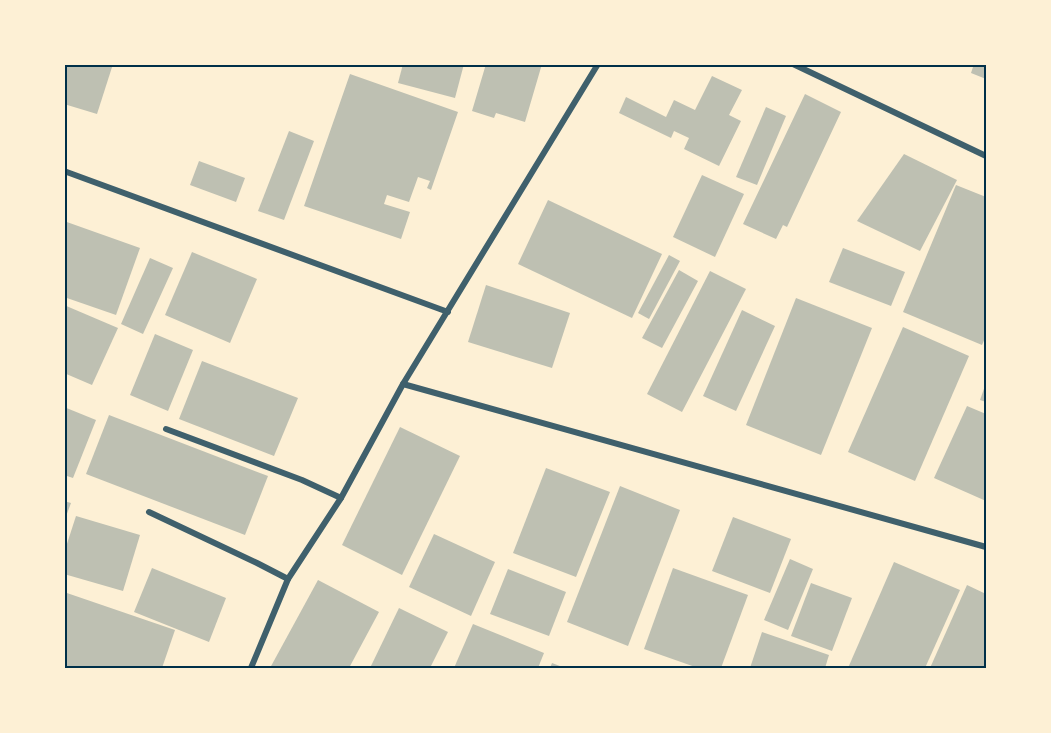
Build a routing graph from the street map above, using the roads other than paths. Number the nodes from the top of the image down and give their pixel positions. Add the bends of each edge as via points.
1 (598, 64) edge
2 (793, 64) edge
3 (987, 156) edge
4 (64, 171) edge
5 (448, 312) junction
6 (404, 384) junction
7 (166, 429) dead end
8 (341, 498) junction
9 (149, 512) dead end
10 (987, 547) edge
11 (288, 579) junction
12 (251, 669) edge

1 - 5 street
2 - 3 street
4 - 5 street
5 - 6 street
6 - 8 street
6 - 10 street
7 - 8 street
8 - 11 street
9 - 11 street
11 - 12 street

